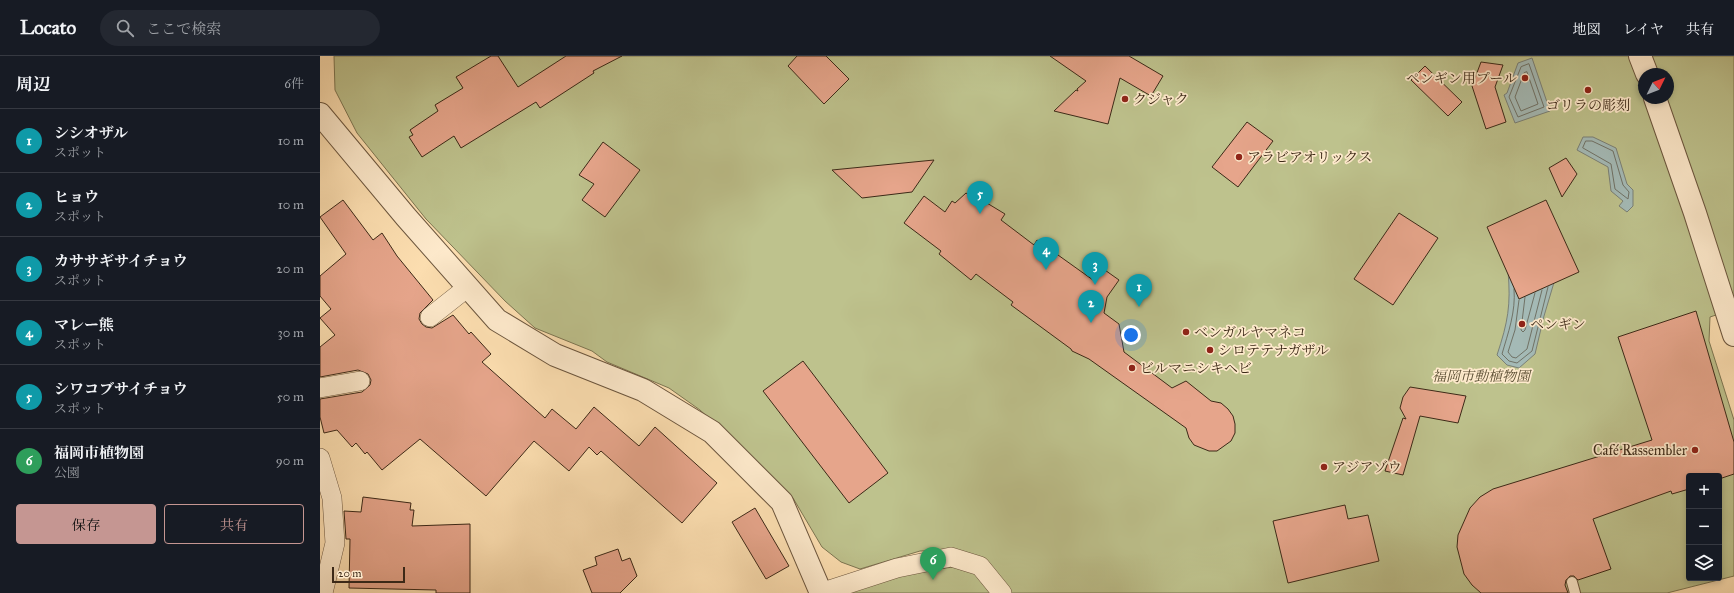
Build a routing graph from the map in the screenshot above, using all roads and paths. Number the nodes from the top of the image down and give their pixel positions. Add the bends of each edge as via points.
1 (1640, 56) edge
2 (1645, 68) edge
3 (1657, 104) edge
4 (320, 114) edge
5 (468, 287) junction
6 (430, 316) dead end
7 (1734, 336) edge
8 (360, 381) dead end
9 (320, 388) edge
10 (320, 458) edge
11 (1572, 582) dead end
12 (324, 593) edge
13 (821, 593) edge
14 (1002, 593) edge
15 (1575, 593) edge

1 - 2 street
3 - 7 street
4 - 5 street
5 - 6 street
5 - 13 street via 497,320 555,355 643,390 712,432 782,502
8 - 9 street
10 - 12 street via 332,498 335,543
11 - 15 lane
13 - 14 street via 897,568 951,558 980,566

